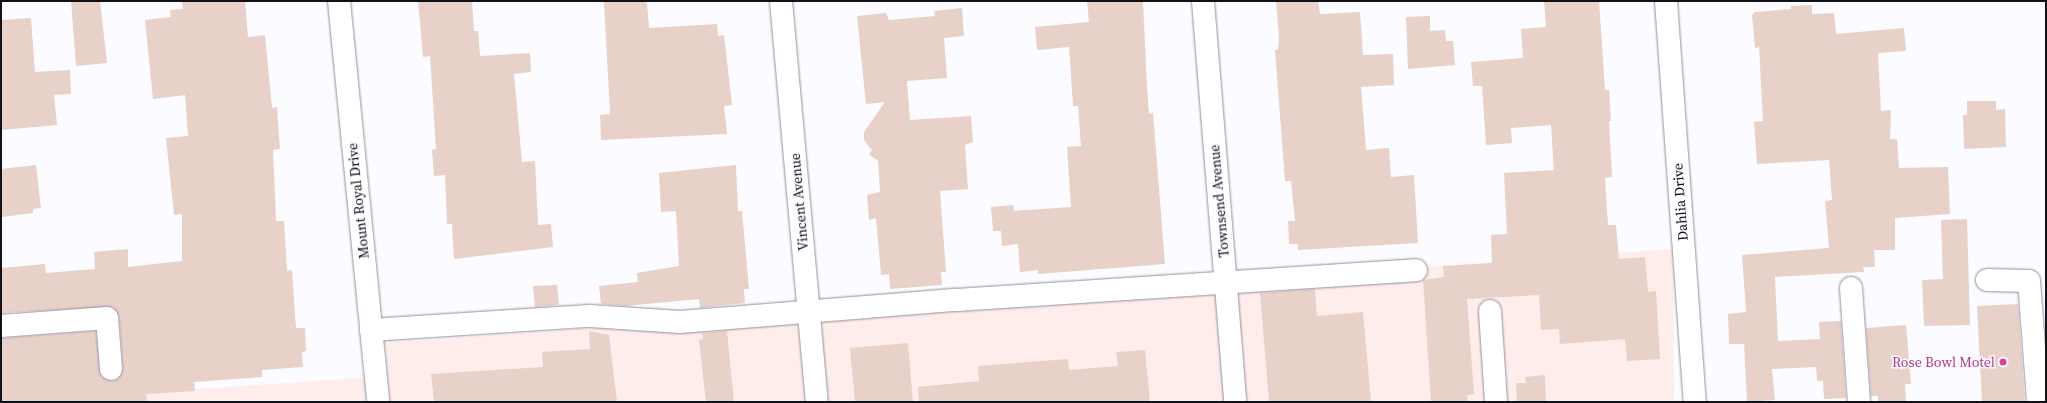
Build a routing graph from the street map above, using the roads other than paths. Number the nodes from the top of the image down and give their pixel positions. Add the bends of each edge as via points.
1 (339, 1) edge
2 (781, 1) edge
3 (1203, 1) edge
4 (1666, 1) edge
5 (1416, 270) dead end
6 (1988, 280) dead end
7 (1226, 282) junction
8 (1851, 288) dead end
9 (808, 310) junction
10 (1490, 311) dead end
11 (1, 326) edge
12 (371, 330) junction
13 (111, 369) dead end
14 (378, 402) edge
15 (817, 402) edge
16 (1235, 402) edge
17 (1496, 402) edge
18 (1695, 402) edge
19 (1859, 402) edge
20 (2038, 402) edge

1 - 12 street, Mount Royal Drive
2 - 9 street, Vincent Avenue
3 - 7 street, Townsend Avenue
4 - 18 street, Dahlia Drive
5 - 7 street
6 - 20 street via 2028,280
7 - 9 street
7 - 16 street, Townsend Avenue
8 - 19 street
9 - 12 street via 680,322 590,316
9 - 15 street, Vincent Avenue
10 - 17 street
11 - 13 street via 107,318
12 - 14 street, Mount Royal Drive

